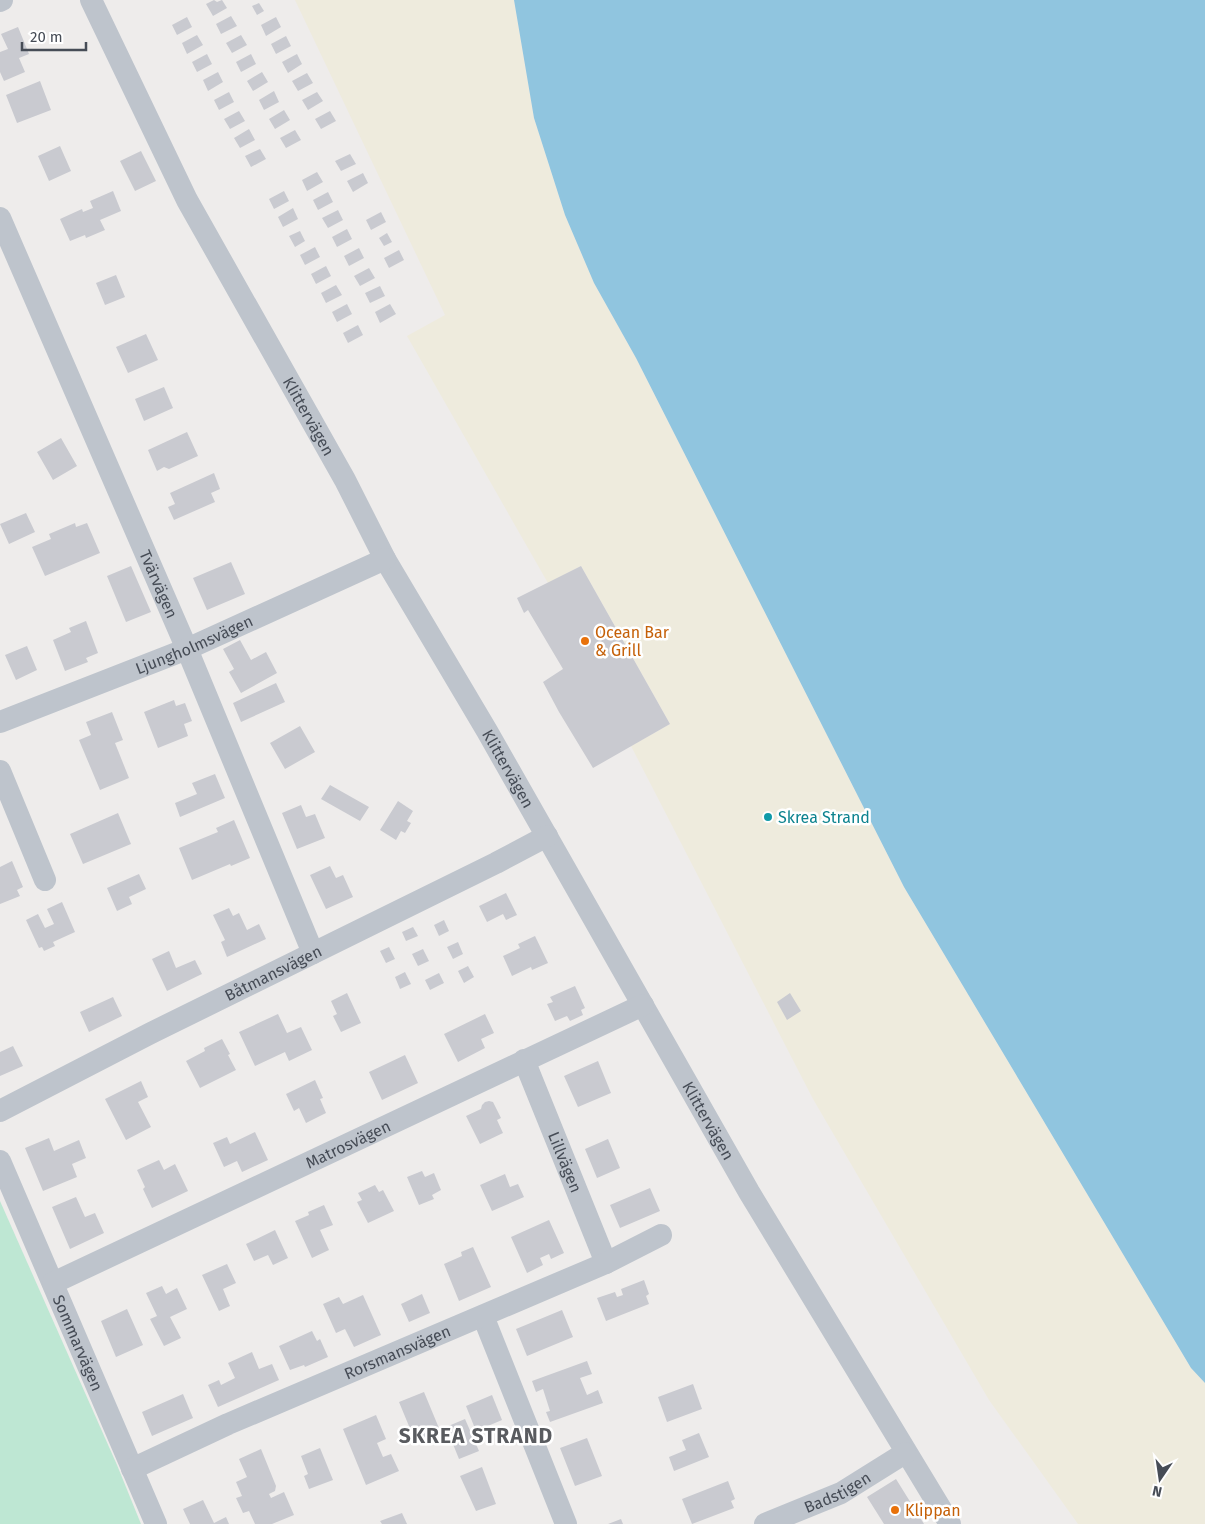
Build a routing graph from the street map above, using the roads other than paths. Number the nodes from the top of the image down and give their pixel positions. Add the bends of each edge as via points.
1 (91, 0) edge
2 (0, 218) edge
3 (386, 559) junction
4 (187, 649) junction
5 (0, 722) edge
6 (0, 771) edge
7 (547, 836) junction
8 (45, 880) dead end
9 (313, 953) junction
10 (643, 1005) junction
11 (524, 1060) junction
12 (0, 1111) edge
13 (0, 1161) edge
14 (661, 1235) dead end
15 (606, 1263) junction
16 (53, 1283) junction
17 (483, 1316) junction
18 (905, 1453) junction
19 (132, 1469) junction
20 (156, 1524) edge
21 (566, 1524) edge
22 (765, 1524) edge
23 (950, 1524) edge

1 - 3 street, Klittervägen via 187,200
2 - 4 street, Tvärvägen
3 - 4 street, Ljungholmsvägen
3 - 7 street, Klittervägen
4 - 5 street, Ljungholmsvägen
4 - 9 street, Tvärvägen
6 - 8 street
7 - 9 street, Båtmansvägen
7 - 10 street, Klittervägen
9 - 12 street, Båtmansvägen
10 - 11 street, Matrosvägen
10 - 18 street, Klittervägen via 749,1192
11 - 15 street, Lillvägen
11 - 16 street, Matrosvägen
13 - 16 street, Sommarvägen
14 - 15 street, Rorsmansvägen
15 - 17 street, Rorsmansvägen
16 - 19 street, Sommarvägen
17 - 19 street, Rorsmansvägen via 228,1424
17 - 21 street
18 - 22 street, Badstigen via 841,1493
18 - 23 street, Klittervägen
19 - 20 street, Sommarvägen

